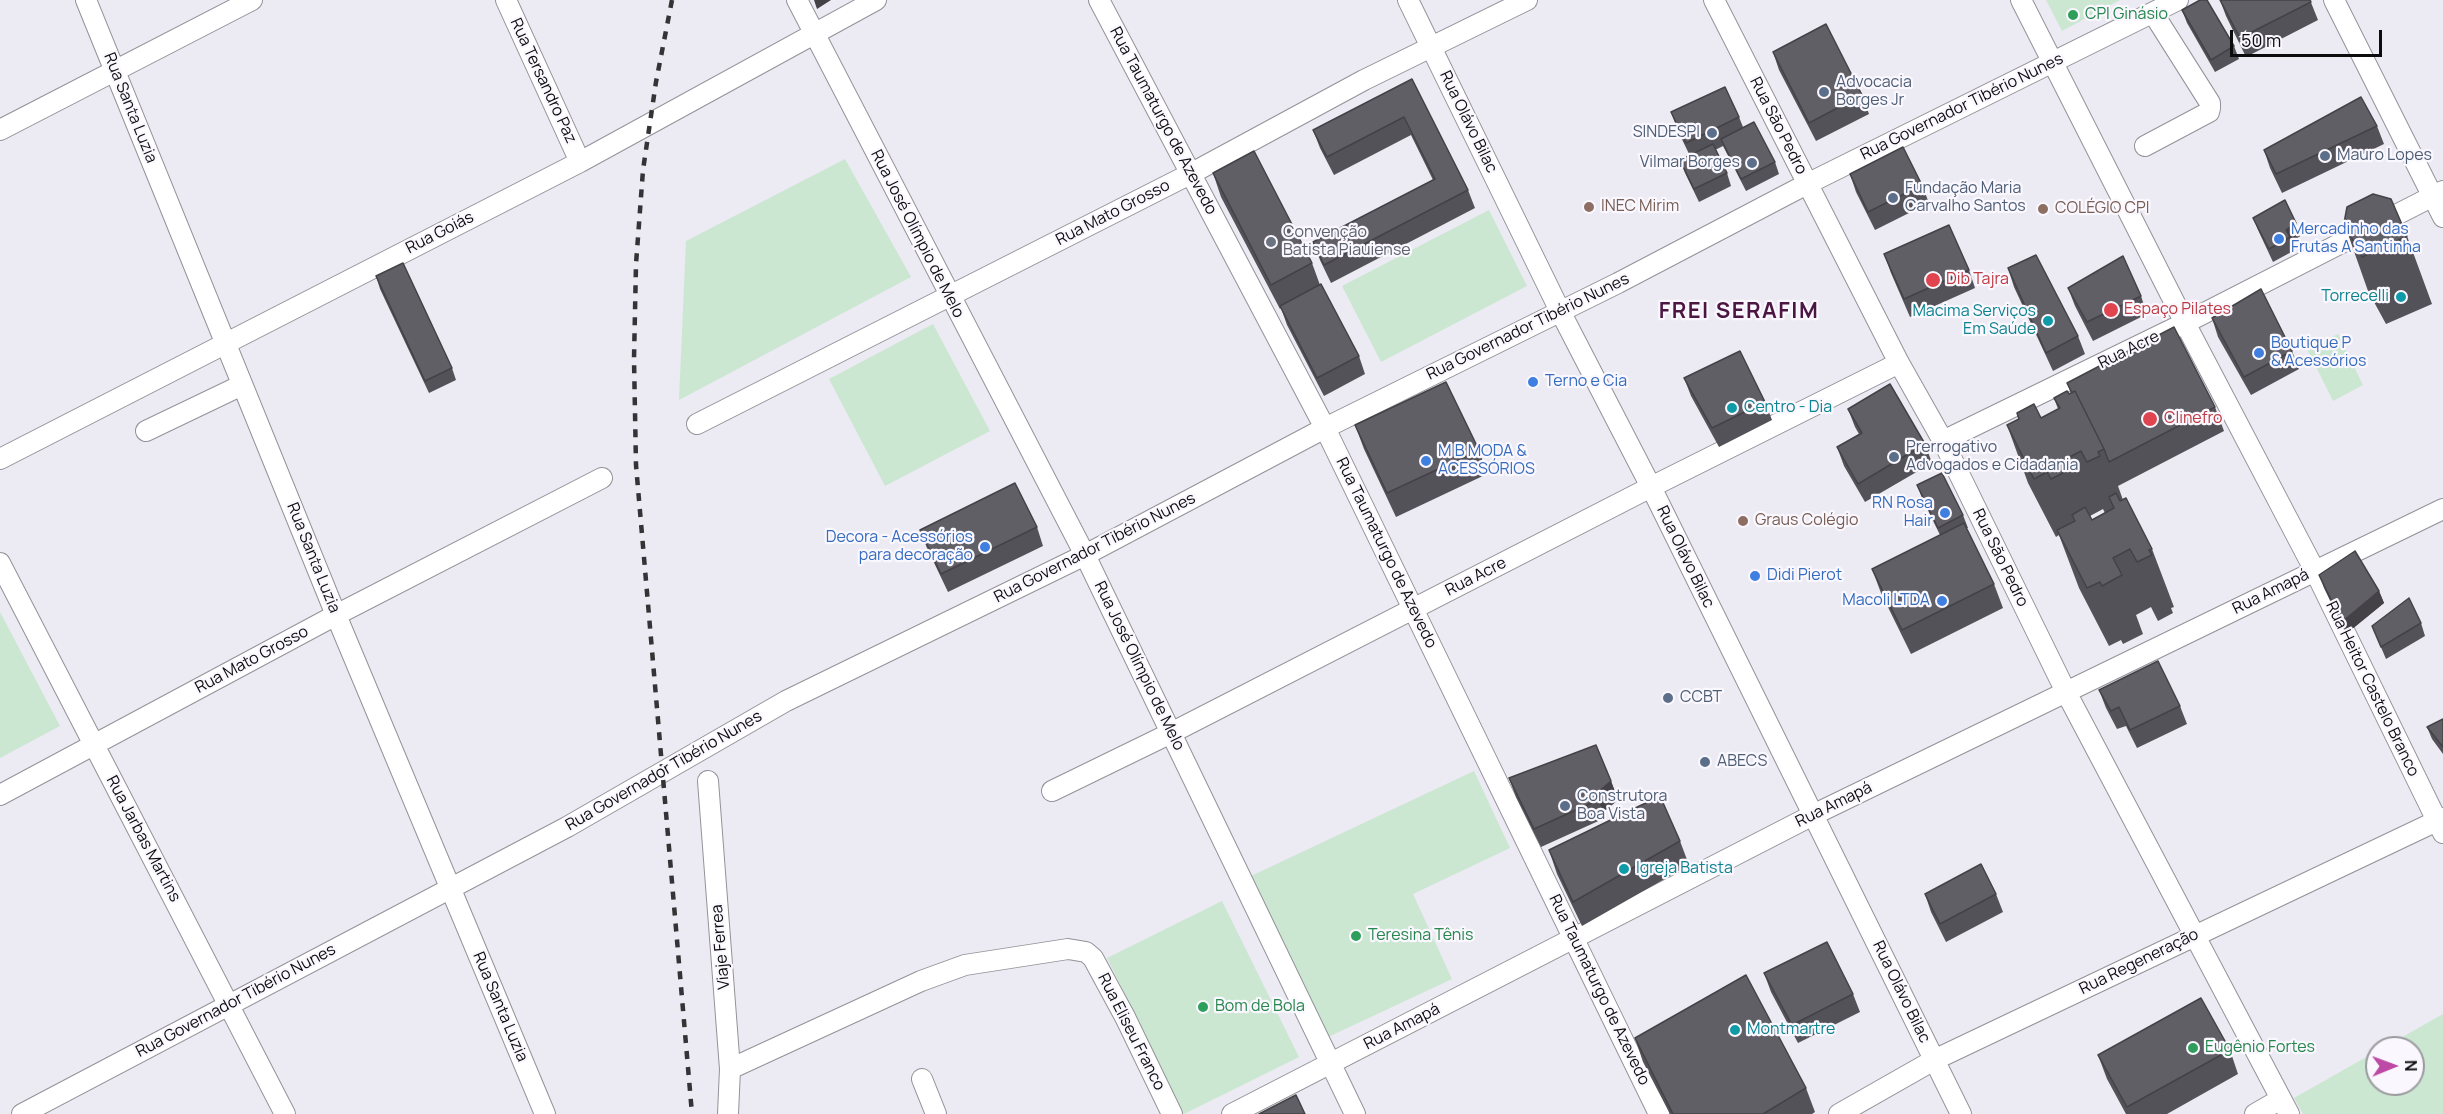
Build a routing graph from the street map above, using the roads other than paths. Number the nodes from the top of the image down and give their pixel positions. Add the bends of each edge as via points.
1 (86, 0) edge
2 (252, 0) edge
3 (506, 0) edge
4 (797, 0) edge
5 (876, 0) edge
6 (1099, 0) edge
7 (1408, 0) edge
8 (1527, 0) edge
9 (1714, 0) edge
10 (2021, 0) edge
11 (2178, 0) edge
12 (2334, 0) edge
13 (2153, 13) junction
14 (813, 33) junction
15 (1432, 48) junction
16 (2052, 62) junction
17 (115, 71) junction
18 (0, 130) edge
19 (2145, 146) dead end
20 (580, 162) junction
21 (1192, 173) junction
22 (1807, 184) junction
23 (2438, 194) edge
24 (2443, 217) edge
25 (950, 296) junction
26 (1560, 311) junction
27 (2185, 323) junction
28 (225, 343) junction
29 (1899, 363) junction
30 (242, 385) junction
31 (698, 424) dead end
32 (1324, 428) junction
33 (146, 431) dead end
34 (1943, 441) junction
35 (0, 459) edge
36 (602, 478) dead end
37 (1651, 487) junction
38 (2443, 509) edge
39 (1085, 555) junction
40 (0, 564) edge
41 (2315, 571) junction
42 (1413, 610) junction
43 (336, 615) junction
44 (2066, 692) junction
45 (1171, 733) junction
46 (94, 746) junction
47 (708, 781) dead end
48 (1052, 791) dead end
49 (0, 795) edge
50 (1813, 815) junction
51 (2441, 824) edge
52 (450, 887) junction
53 (2193, 936) junction
54 (1574, 939) junction
55 (229, 1004) junction
56 (1934, 1060) junction
57 (1330, 1064) junction
58 (730, 1070) junction
59 (922, 1079) dead end
60 (2285, 1106) edge
61 (22, 1114) edge
62 (285, 1114) edge
63 (545, 1114) edge
64 (728, 1114) edge
65 (936, 1114) edge
66 (1172, 1114) edge
67 (1232, 1114) edge
68 (1356, 1114) edge
69 (1659, 1114) edge
70 (1839, 1114) edge
71 (1961, 1114) edge
72 (2254, 1114) edge

1 - 17 street, Rua Santa Luzia
2 - 17 street
3 - 20 street, Rua Tersandro Paz
4 - 14 street, Rua José Olímpio de Melo
5 - 14 street, Rua Goiás
6 - 21 street, Rua Taumaturgo de Azevedo
7 - 15 street, Rua Olávo Bilac
8 - 15 street, Rua Mato Grosso
9 - 22 street, Rua São Pedro
10 - 16 street, Rua Heitor Castelo Branco
11 - 13 street, Rua Governador Tibério Nunes
12 - 23 street
13 - 16 street, Rua Governador Tibério Nunes
13 - 19 street via 2210,108
14 - 20 street, Rua Goiás
14 - 25 street, Rua José Olímpio de Melo
15 - 21 street, Rua Mato Grosso via 1364,80
15 - 26 street, Rua Olávo Bilac
16 - 22 street, Rua Governador Tibério Nunes
16 - 27 street, Rua Heitor Castelo Branco
17 - 18 street
17 - 28 street, Rua Santa Luzia
20 - 28 street, Rua Goiás
21 - 25 street, Rua Mato Grosso
21 - 32 street, Rua Taumaturgo de Azevedo
22 - 26 street, Rua Governador Tibério Nunes
22 - 29 street, Rua São Pedro
23 - 24 street
23 - 27 street, Rua Acre
25 - 31 street, Rua Mato Grosso
25 - 39 street, Rua José Olímpio de Melo
26 - 32 street, Rua Governador Tibério Nunes
26 - 37 street, Rua Olávo Bilac
27 - 34 street, Rua Acre
27 - 41 street, Rua Heitor Castelo Branco
28 - 30 street, Rua Santa Luzia
28 - 35 street, Rua Goiás
29 - 34 street, Rua São Pedro
29 - 37 street, Rua Acre
30 - 33 street
30 - 43 street, Rua Santa Luzia
32 - 39 street, Rua Governador Tibério Nunes
32 - 42 street, Rua Taumaturgo de Azevedo
34 - 44 street, Rua São Pedro
36 - 43 street, Rua Mato Grosso
37 - 42 street, Rua Acre
37 - 50 street, Rua Olávo Bilac
38 - 41 street, Rua Amapá
39 - 45 street, Rua José Olímpio de Melo
39 - 52 street, Rua Governador Tibério Nunes via 786,701 567,827
40 - 46 street, Rua Jarbas Martins
41 - 44 street, Rua Amapá
41 - 51 street, Rua Heitor Castelo Branco
42 - 45 street, Rua Acre
42 - 54 street, Rua Taumaturgo de Azevedo
43 - 46 street, Rua Mato Grosso
43 - 52 street, Rua Santa Luzia
44 - 50 street, Rua Amapá
44 - 53 street, Rua São Pedro
45 - 48 street, Rua Acre
45 - 57 street, Rua José Olímpio de Melo
46 - 49 street, Rua Mato Grosso
46 - 55 street, Rua Jarbas Martins
47 - 58 street, Viaje Ferrea
50 - 54 street, Rua Amapá
50 - 56 street, Rua Olávo Bilac
51 - 53 street, Rua Regeneração
52 - 55 street, Rua Governador Tibério Nunes
52 - 63 street, Rua Santa Luzia
53 - 56 street, Rua Regeneração
53 - 60 street, Rua São Pedro
54 - 57 street, Rua Amapá
54 - 69 street, Rua Taumaturgo de Azevedo
55 - 61 street, Rua Governador Tibério Nunes
55 - 62 street, Rua Jarbas Martins
56 - 70 street, Rua Regeneração
56 - 71 street, Rua Olávo Bilac
57 - 67 street, Rua Amapá
57 - 68 street, Rua José Olímpio de Melo
58 - 64 street, Viaje Ferrea
58 - 66 street, Rua Eliseu Franco via 921,981 964,965 1068,950 1086,952 1093,958
59 - 65 street
60 - 72 street

